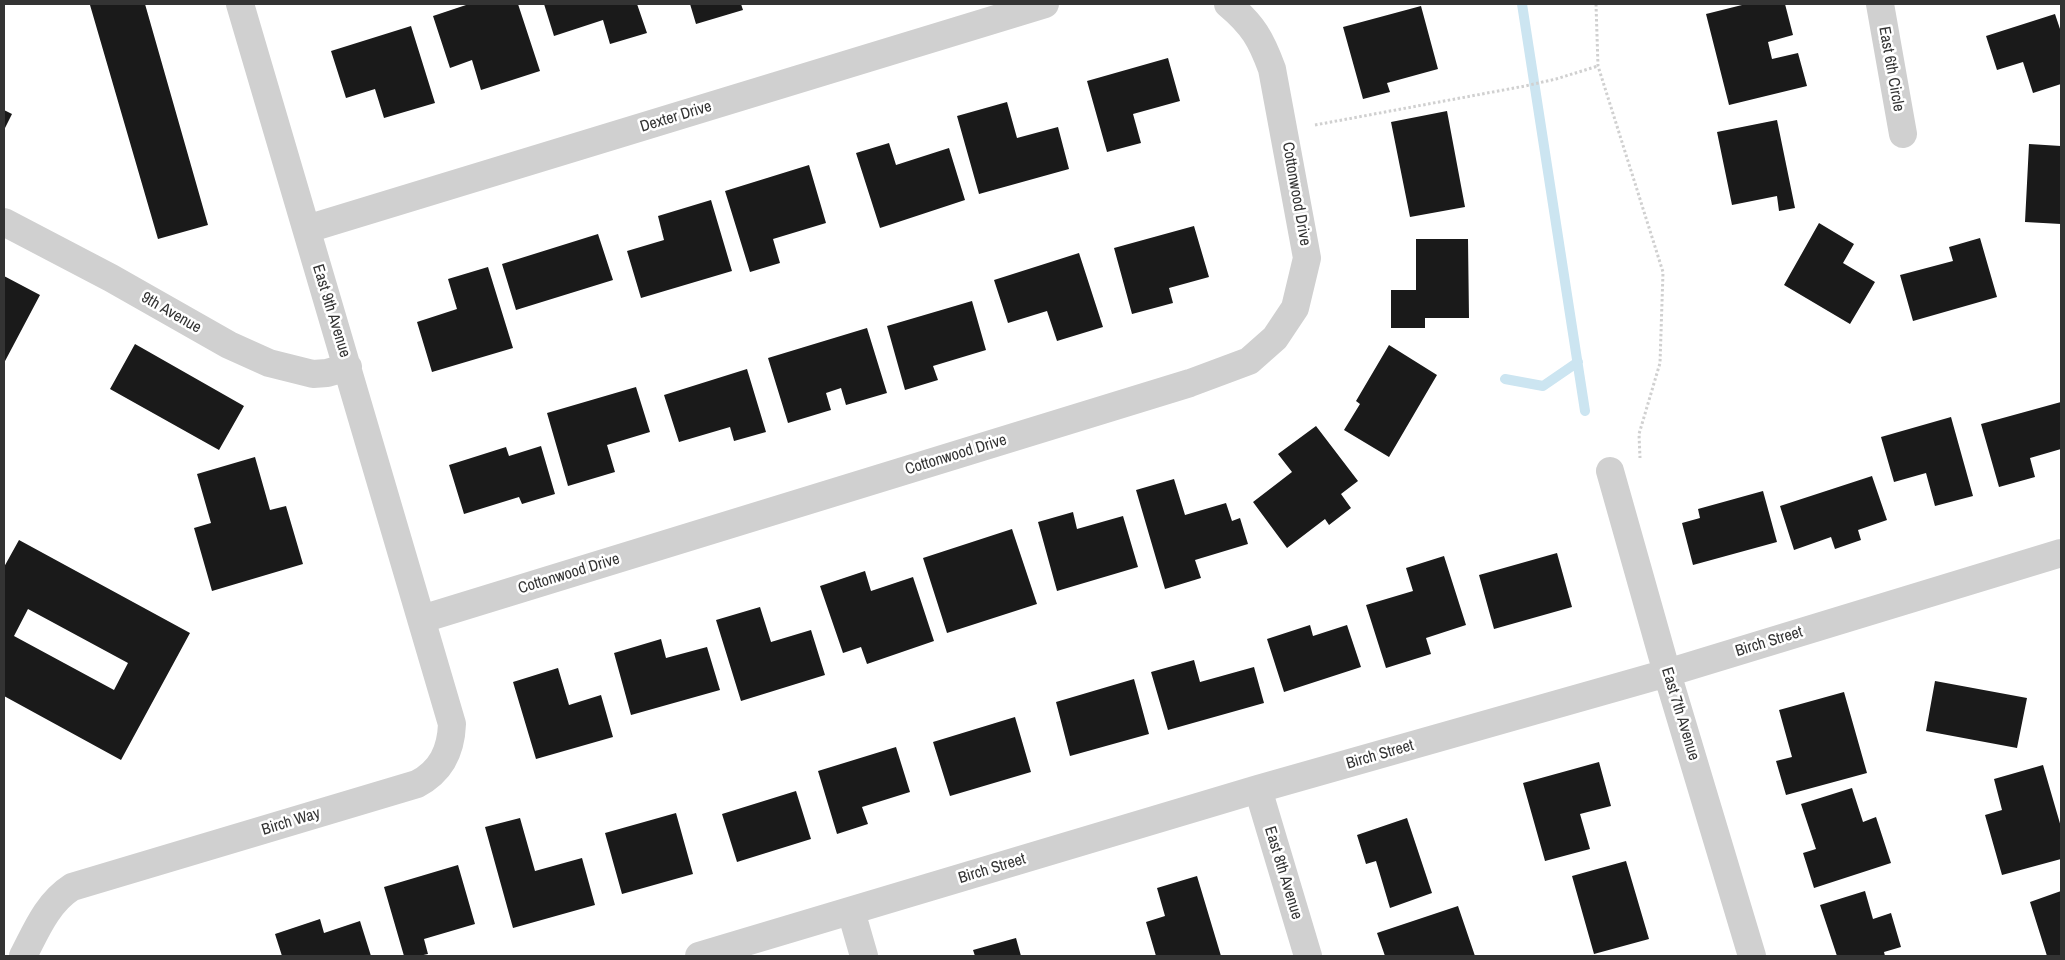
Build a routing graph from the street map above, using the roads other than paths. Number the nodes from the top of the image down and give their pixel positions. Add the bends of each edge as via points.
1 (240, 4) edge
2 (1045, 4) edge
3 (1228, 4) edge
4 (1880, 4) edge
5 (1903, 134) dead end
6 (4, 222) edge
7 (307, 230) junction
8 (348, 367) junction
9 (1610, 471) road end
10 (2061, 553) edge
11 (422, 619) junction
12 (1667, 673) junction
13 (1258, 789) junction
14 (851, 911) junction
15 (23, 956) edge
16 (699, 956) edge
17 (864, 956) edge
18 (1308, 956) edge
19 (1752, 956) edge

1 - 7 street, East 9th Avenue
2 - 7 street, Dexter Drive
3 - 11 street, Cottonwood Drive via 1247,20 1264,46 1272,70 1307,258 1295,308 1275,338 1249,361 1190,383
4 - 5 street, East 6th Circle
6 - 8 street, 9th Avenue via 111,278 229,346 268,363 313,374
7 - 8 street, East 9th Avenue
8 - 11 street, East 9th Avenue
9 - 12 street, East 7th Avenue
10 - 12 street, Birch Street
11 - 15 street, Birch Way via 452,724 451,742 442,762 427,779 72,887 60,895 47,912
12 - 13 street, Birch Street
12 - 19 street, East 7th Avenue
13 - 14 street, Birch Street
13 - 18 street, East 8th Avenue
14 - 16 street, Birch Street
14 - 17 street

